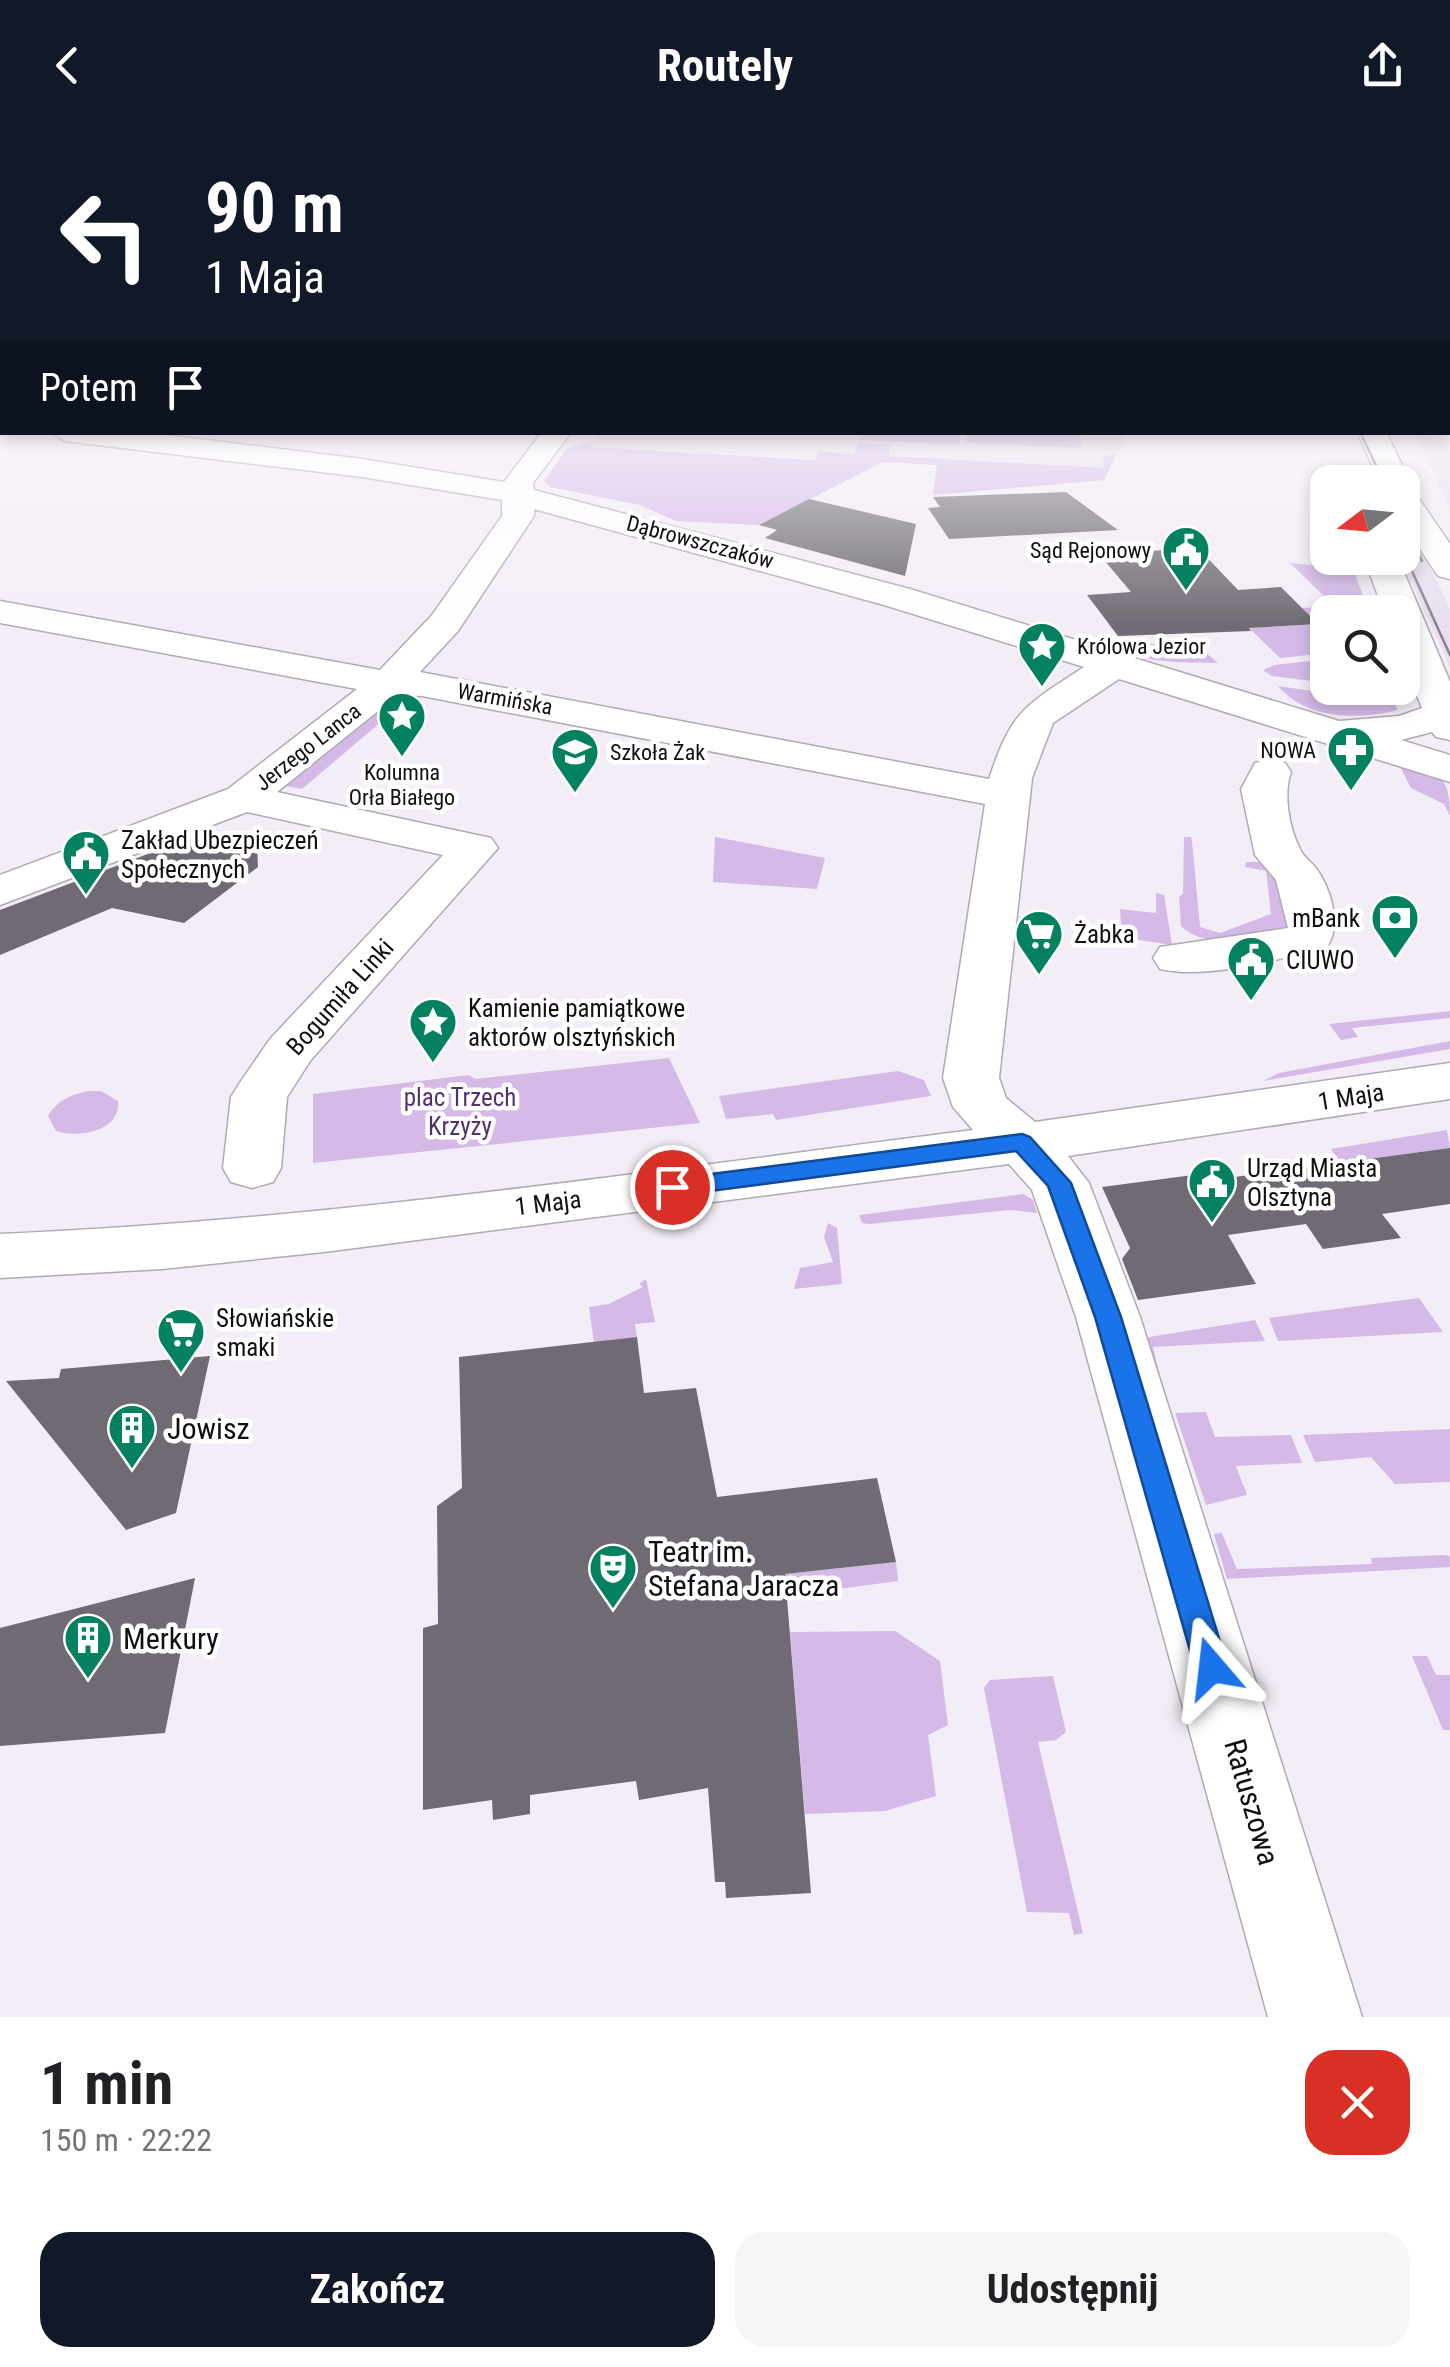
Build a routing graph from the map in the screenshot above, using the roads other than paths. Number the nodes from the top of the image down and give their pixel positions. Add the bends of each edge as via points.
1 (230, 452) edge
2 (542, 452) edge
3 (520, 496) junction
4 (1420, 524) edge
5 (1450, 570) edge
6 (10, 618) edge
7 (1420, 656) edge
8 (1114, 665) junction
9 (389, 683) junction
10 (1447, 721) edge
11 (1319, 727) junction
12 (1450, 769) edge
13 (1008, 796) junction
14 (243, 798) junction
15 (0, 891) edge
16 (1178, 958) dead end
17 (1450, 1081) edge
18 (1022, 1142) junction
19 (252, 1168) dead end
20 (0, 1256) edge
21 (1315, 2017) edge

1 - 3 street, Dąbrowszczaków via 426,476
2 - 3 street, Jerzego Lanca via 518,483
3 - 8 street, Dąbrowszczaków via 896,596
3 - 9 street, Jerzego Lanca via 518,516 444,624
4 - 5 street
6 - 9 street, Warmińska
7 - 10 street
8 - 11 street, Dąbrowszczaków
8 - 13 street, Ratuszowa via 1037,716
9 - 13 street, Warmińska via 554,708
9 - 14 street, Jerzego Lanca
10 - 11 street, Dąbrowszczaków via 1380,732
11 - 12 street, Dąbrowszczaków
11 - 16 street via 1274,768 1263,789 1278,855 1298,876 1313,926 1310,937
13 - 18 street, Ratuszowa via 972,1078 981,1108
14 - 15 street, Jerzego Lanca
14 - 19 street, Bogumiła Linki via 475,848 290,1052 259,1097
17 - 18 street, 1 Maja
18 - 20 street, 1 Maja via 418,1219
18 - 21 street, Ratuszowa via 1059,1183 1108,1317

